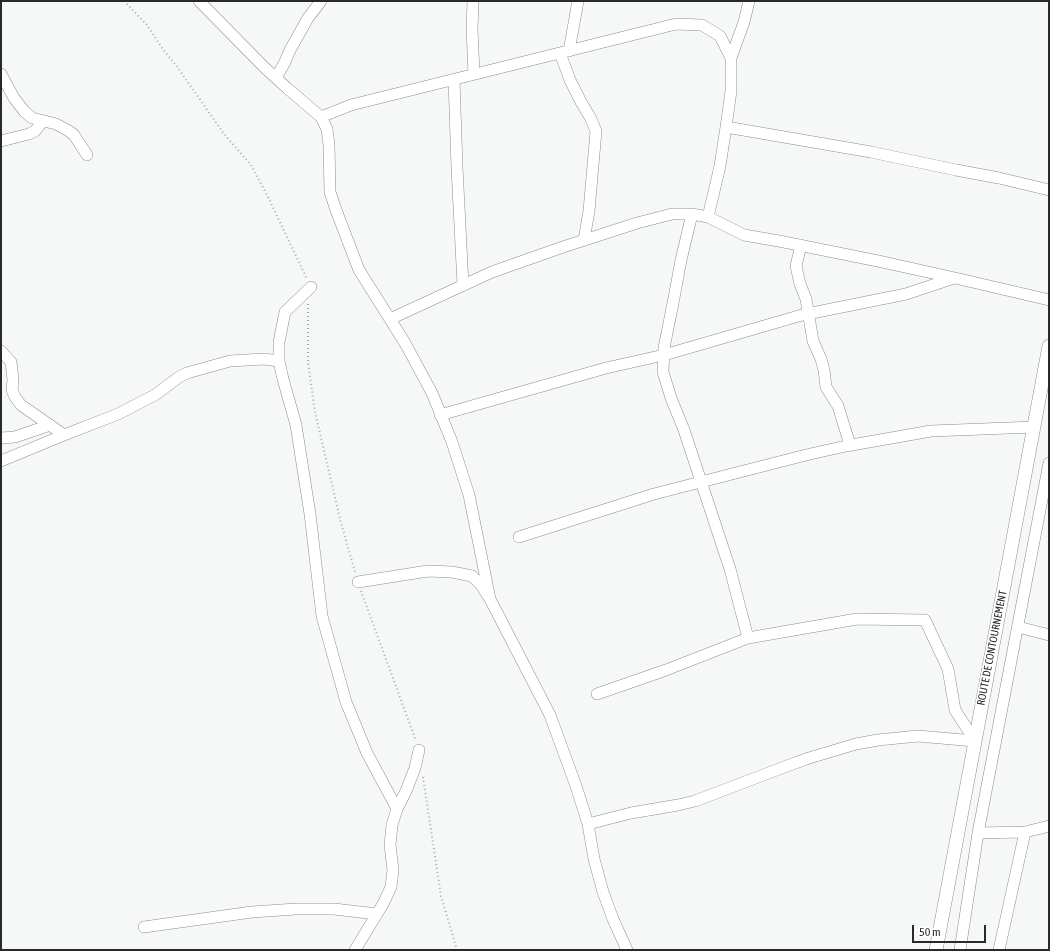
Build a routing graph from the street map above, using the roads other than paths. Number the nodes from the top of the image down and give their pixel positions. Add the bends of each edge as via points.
1 (199, 1) edge
2 (321, 1) edge
3 (473, 1) edge
4 (578, 1) edge
5 (749, 1) edge
6 (565, 52) junction
7 (731, 58) junction
8 (1, 74) edge
9 (474, 74) junction
10 (276, 78) junction
11 (454, 80) junction
12 (321, 117) junction
13 (43, 120) junction
14 (726, 127) junction
15 (1, 141) edge
16 (87, 155) dead end
17 (1049, 190) edge
18 (692, 214) junction
19 (708, 217) junction
20 (584, 240) junction
21 (801, 246) junction
22 (955, 278) junction
23 (463, 285) junction
24 (311, 287) road end
25 (1049, 300) edge
26 (809, 314) junction
27 (390, 319) junction
28 (1049, 346) edge
29 (1, 351) edge
30 (664, 355) junction
31 (279, 361) junction
32 (440, 414) junction
33 (50, 425) junction
34 (1034, 426) junction
35 (64, 435) junction
36 (1, 438) edge
37 (850, 445) junction
38 (1, 461) edge
39 (1049, 463) edge
40 (701, 482) junction
41 (519, 537) dead end
42 (358, 582) road end
43 (490, 599) junction
44 (1018, 627) junction
45 (1049, 636) edge
46 (748, 638) junction
47 (597, 694) dead end
48 (975, 741) junction
49 (419, 750) road end
50 (397, 809) junction
51 (588, 824) junction
52 (1049, 826) edge
53 (1025, 832) junction
54 (978, 833) junction
55 (377, 914) junction
56 (144, 927) dead end
57 (355, 950) edge
58 (627, 950) edge
59 (936, 950) edge
60 (960, 950) edge
61 (999, 950) edge

1 - 10 street
2 - 10 street via 308,18
3 - 9 street
4 - 6 street
5 - 7 street
6 - 7 street via 676,24 702,25 720,36
6 - 9 street
6 - 20 street via 570,80 596,131
7 - 14 street via 731,92
8 - 13 street via 24,112 32,118
9 - 11 street
10 - 12 street
11 - 12 street via 351,105
11 - 23 street
12 - 27 street via 327,129 330,192 336,210 359,270
13 - 15 street via 36,131
13 - 16 street via 69,131
14 - 17 street via 871,152
14 - 19 street
18 - 19 street
18 - 20 street via 672,214
18 - 30 street
19 - 21 street via 744,235
20 - 23 street via 492,272
21 - 22 street
21 - 26 street via 796,266
22 - 25 street
22 - 26 street via 906,294
23 - 27 street
24 - 31 street via 285,312 279,342
26 - 30 street
26 - 37 street via 813,341 821,359 826,387 838,406
27 - 32 street via 432,393
28 - 34 street, ROUTE DE CONTOURNEMENT
29 - 33 street via 11,362 12,390 15,398
30 - 32 street via 606,368
30 - 40 street via 663,372
31 - 35 street via 230,361 187,373 146,400
31 - 50 street via 296,425 322,616 346,702 367,753
32 - 43 street via 469,495
33 - 35 street
33 - 36 street via 16,437
34 - 37 street via 931,431
34 - 48 street, ROUTE DE CONTOURNEMENT
35 - 38 street
37 - 40 street
39 - 44 street
40 - 41 street via 654,494
40 - 46 street via 730,569
42 - 43 street via 428,571 452,572 472,576
43 - 51 street via 550,715
44 - 45 street
44 - 54 street
46 - 47 street
46 - 48 street via 857,619 925,620 948,669 955,710
48 - 51 street via 918,736 856,744 794,763 691,802
48 - 59 street, ROUTE DE CONTOURNEMENT
49 - 50 street via 415,768
50 - 55 street via 392,824 390,845 393,870 391,887
51 - 58 street via 603,892
52 - 53 street
53 - 54 street
53 - 61 street
54 - 60 street
55 - 56 street via 296,909 252,912
55 - 57 street

